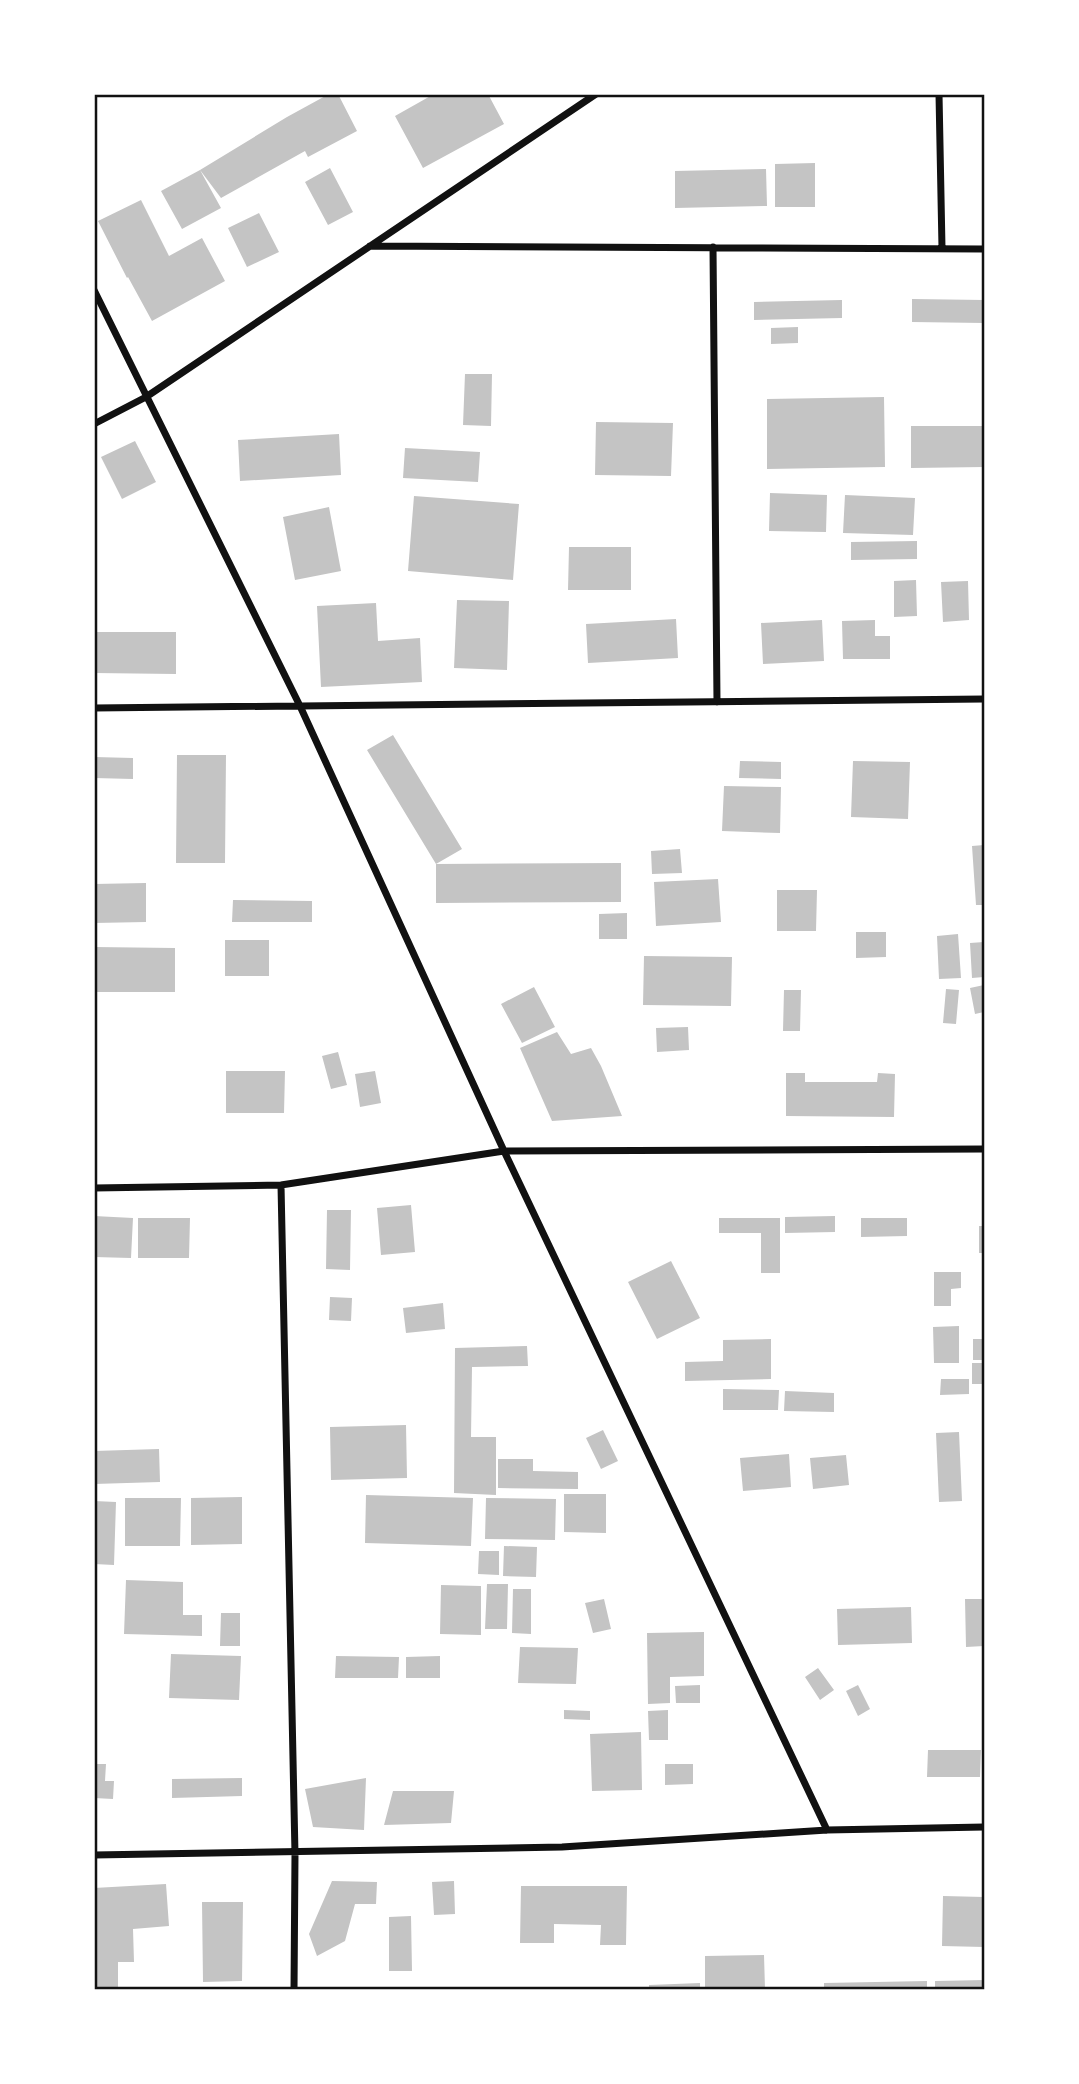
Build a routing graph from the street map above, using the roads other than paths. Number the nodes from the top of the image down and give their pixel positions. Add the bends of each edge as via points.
1 (596, 94) edge
2 (939, 94) edge
3 (370, 246) junction
4 (713, 247) junction
5 (942, 248) junction
6 (985, 248) edge
7 (94, 289) edge
8 (146, 397) junction
9 (94, 424) edge
10 (985, 699) edge
11 (717, 702) junction
12 (300, 706) junction
13 (94, 708) edge
14 (985, 1149) edge
15 (504, 1151) junction
16 (281, 1185) junction
17 (94, 1188) edge
18 (985, 1827) edge
19 (827, 1830) junction
20 (295, 1853) junction
21 (94, 1856) edge
22 (294, 1990) edge

1 - 3 street
2 - 5 street
3 - 4 street
3 - 8 street
4 - 5 street
4 - 11 street
5 - 6 street
7 - 8 street
8 - 9 street
8 - 12 street
10 - 11 street
11 - 12 street
12 - 13 street
12 - 15 street
14 - 15 street
15 - 16 street
15 - 19 street
16 - 17 street
16 - 20 street
18 - 19 street
19 - 20 street via 562,1847
20 - 21 street
20 - 22 street

